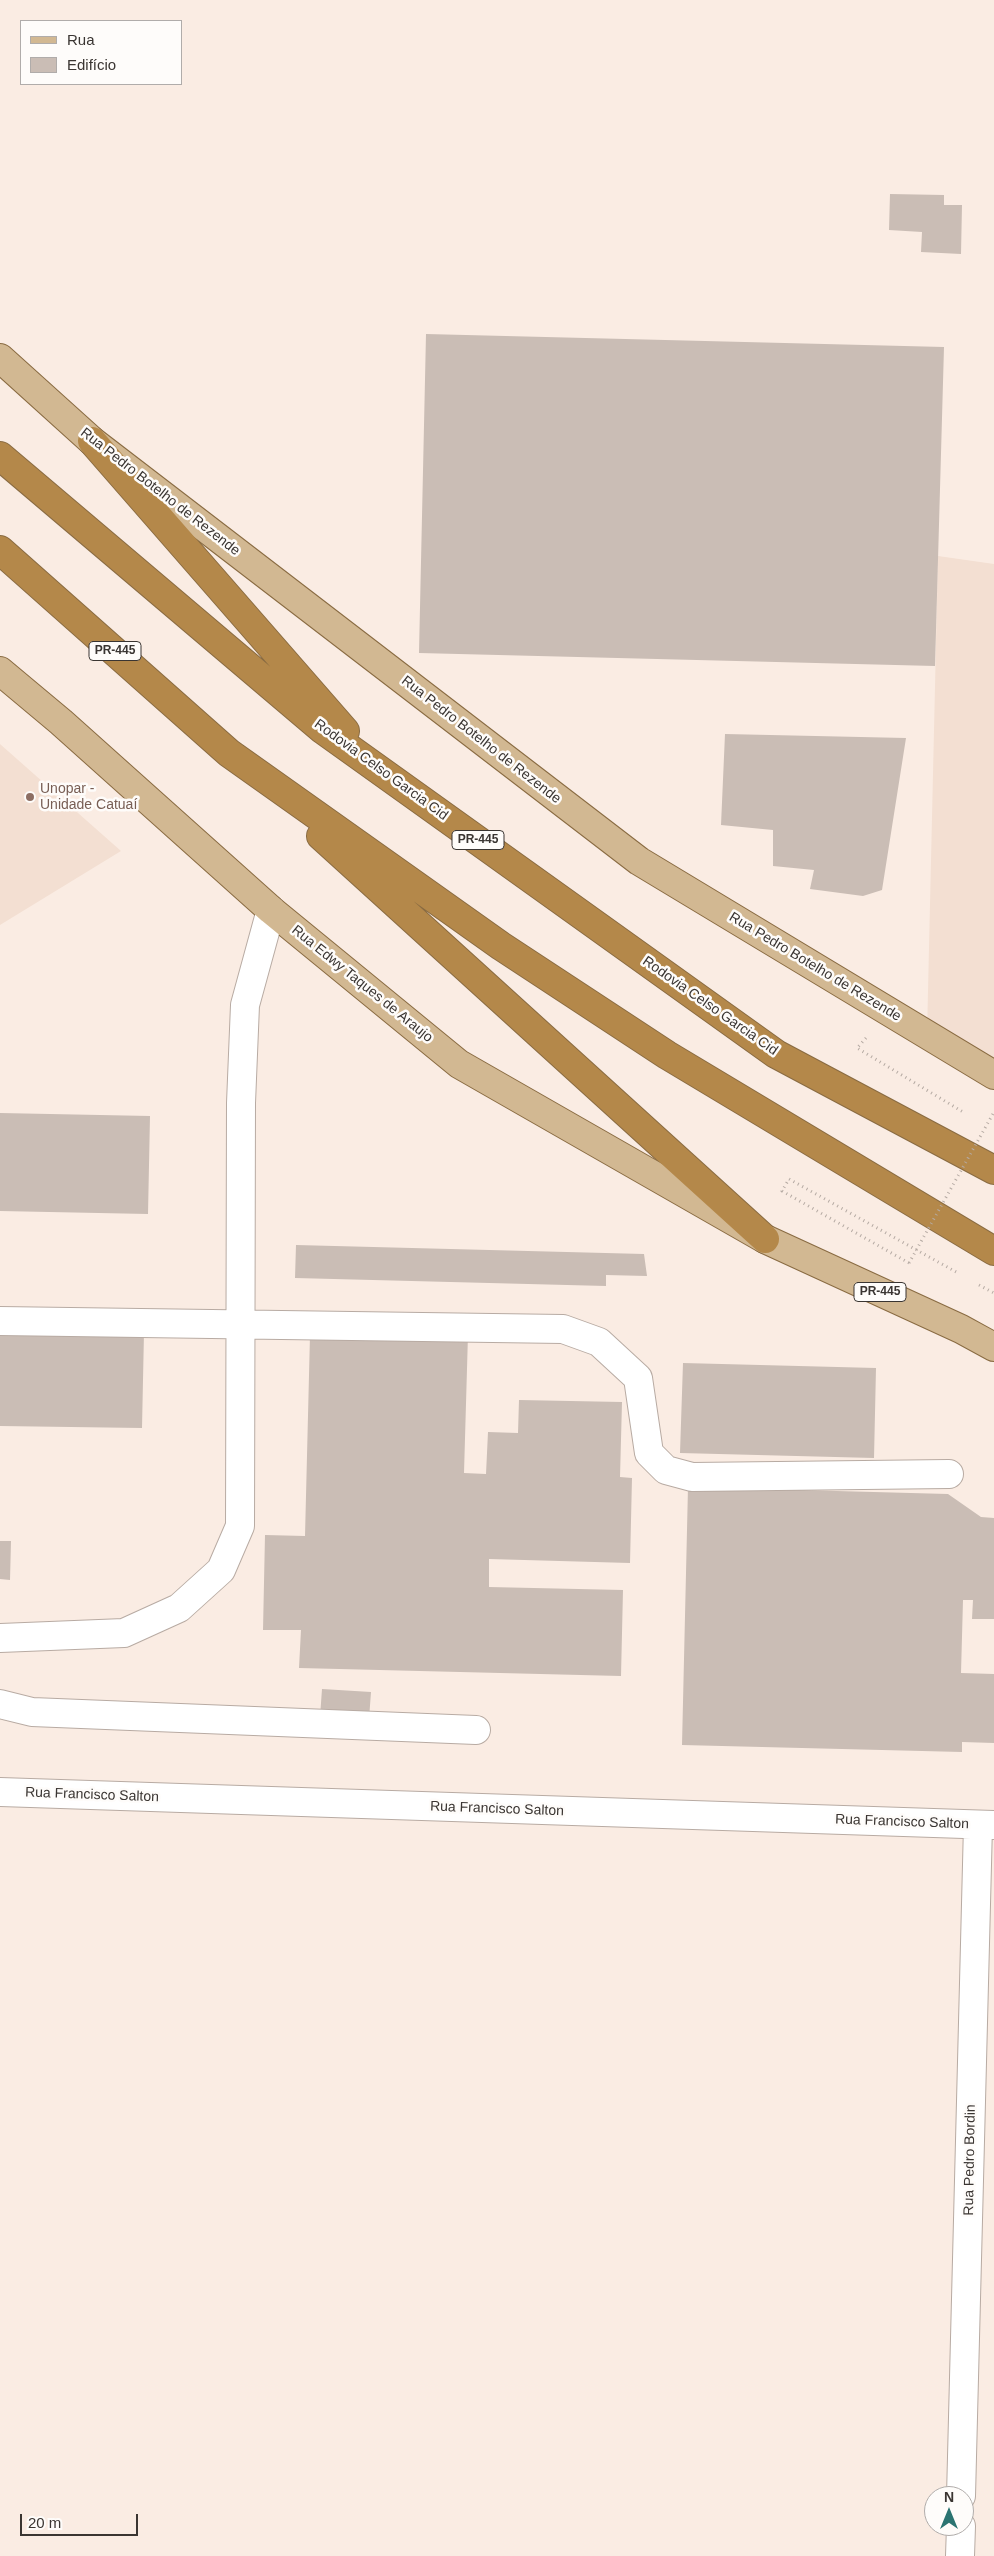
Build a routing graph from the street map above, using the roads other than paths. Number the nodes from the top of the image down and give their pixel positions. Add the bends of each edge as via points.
1 (0, 358) edge
2 (92, 441) junction
3 (0, 456) edge
4 (0, 550) edge
5 (0, 670) edge
6 (229, 753) junction
7 (376, 766) junction
8 (270, 910) junction
9 (994, 1074) edge
10 (994, 1170) edge
11 (765, 1239) junction
12 (994, 1251) edge
13 (0, 1321) edge
14 (241, 1325) junction
15 (994, 1347) edge
16 (949, 1474) dead end
17 (0, 1638) edge
18 (0, 1704) edge
19 (476, 1730) dead end
20 (0, 1792) edge
21 (986, 1825) edge
22 (962, 2486) edge
23 (961, 2536) edge
24 (960, 2556) edge

1 - 2 main road, Rua Pedro Botelho de Rezende
2 - 7 highway
2 - 9 main road, Rua Pedro Botelho de Rezende via 639,861
3 - 7 highway, Rodovia Celso Garcia Cid / PR-445 via 322,729
4 - 6 highway, PR-445
5 - 8 main road, Rua Edwy Taques de Araujo
6 - 11 highway
6 - 12 highway, PR-445 via 502,946 659,1049
7 - 10 highway, Rodovia Celso Garcia Cid / PR-445 via 776,1054
8 - 11 main road, Rua Edwy Taques de Araujo via 460,1064
8 - 14 street via 245,1005 240,1104
11 - 15 main road, PR-445
13 - 14 street
14 - 16 street via 563,1329 599,1342 638,1378 649,1453 666,1470 692,1477
14 - 17 street via 240,1526 221,1570 179,1608 124,1633
18 - 19 street via 32,1712
20 - 21 street, Rua Francisco Salton
21 - 22 street, Rua Pedro Bordin
23 - 24 street

